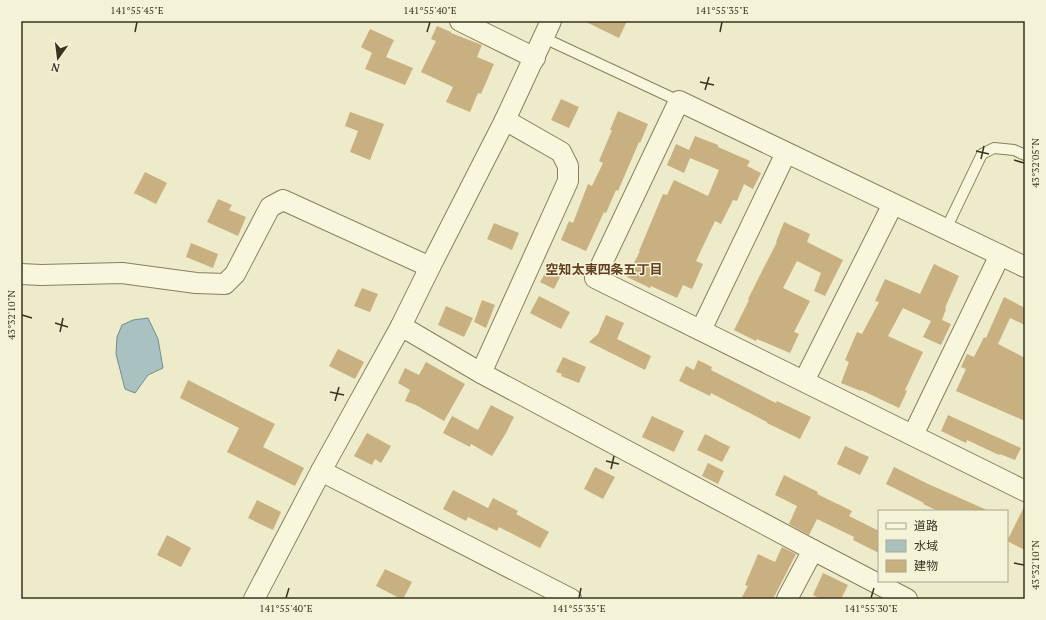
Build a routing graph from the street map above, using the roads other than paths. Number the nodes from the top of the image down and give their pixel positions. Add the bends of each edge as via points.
1 (460, 21) edge
2 (548, 30) edge
3 (535, 58) junction
4 (679, 101) junction
5 (505, 120) junction
6 (786, 153) junction
7 (1025, 155) edge
8 (893, 204) junction
9 (946, 229) junction
10 (1000, 255) junction
11 (430, 267) junction
12 (1025, 267) edge
13 (21, 274) edge
14 (401, 326) junction
15 (701, 330) junction
16 (481, 373) junction
17 (804, 381) junction
18 (913, 435) junction
19 (321, 471) junction
20 (1023, 484) edge
21 (813, 550) junction
22 (254, 599) edge
23 (571, 599) edge
24 (788, 599) edge
25 (906, 599) edge

1 - 3 street
2 - 3 street
2 - 4 lane
3 - 5 street
4 - 6 street
4 - 15 street via 595,278
5 - 11 street
5 - 16 street via 561,152 568,166 568,181
6 - 8 street
6 - 15 street
7 - 9 lane via 1014,150 994,148 982,154
8 - 9 street
8 - 17 street
9 - 10 street
10 - 12 street
10 - 18 street
11 - 13 street via 283,200 270,207 236,274 225,284 196,283 122,273
11 - 14 street
14 - 16 street
14 - 19 street
15 - 17 street
16 - 21 street
17 - 18 street
18 - 20 street
19 - 22 street
19 - 23 street
21 - 24 street
21 - 25 street

